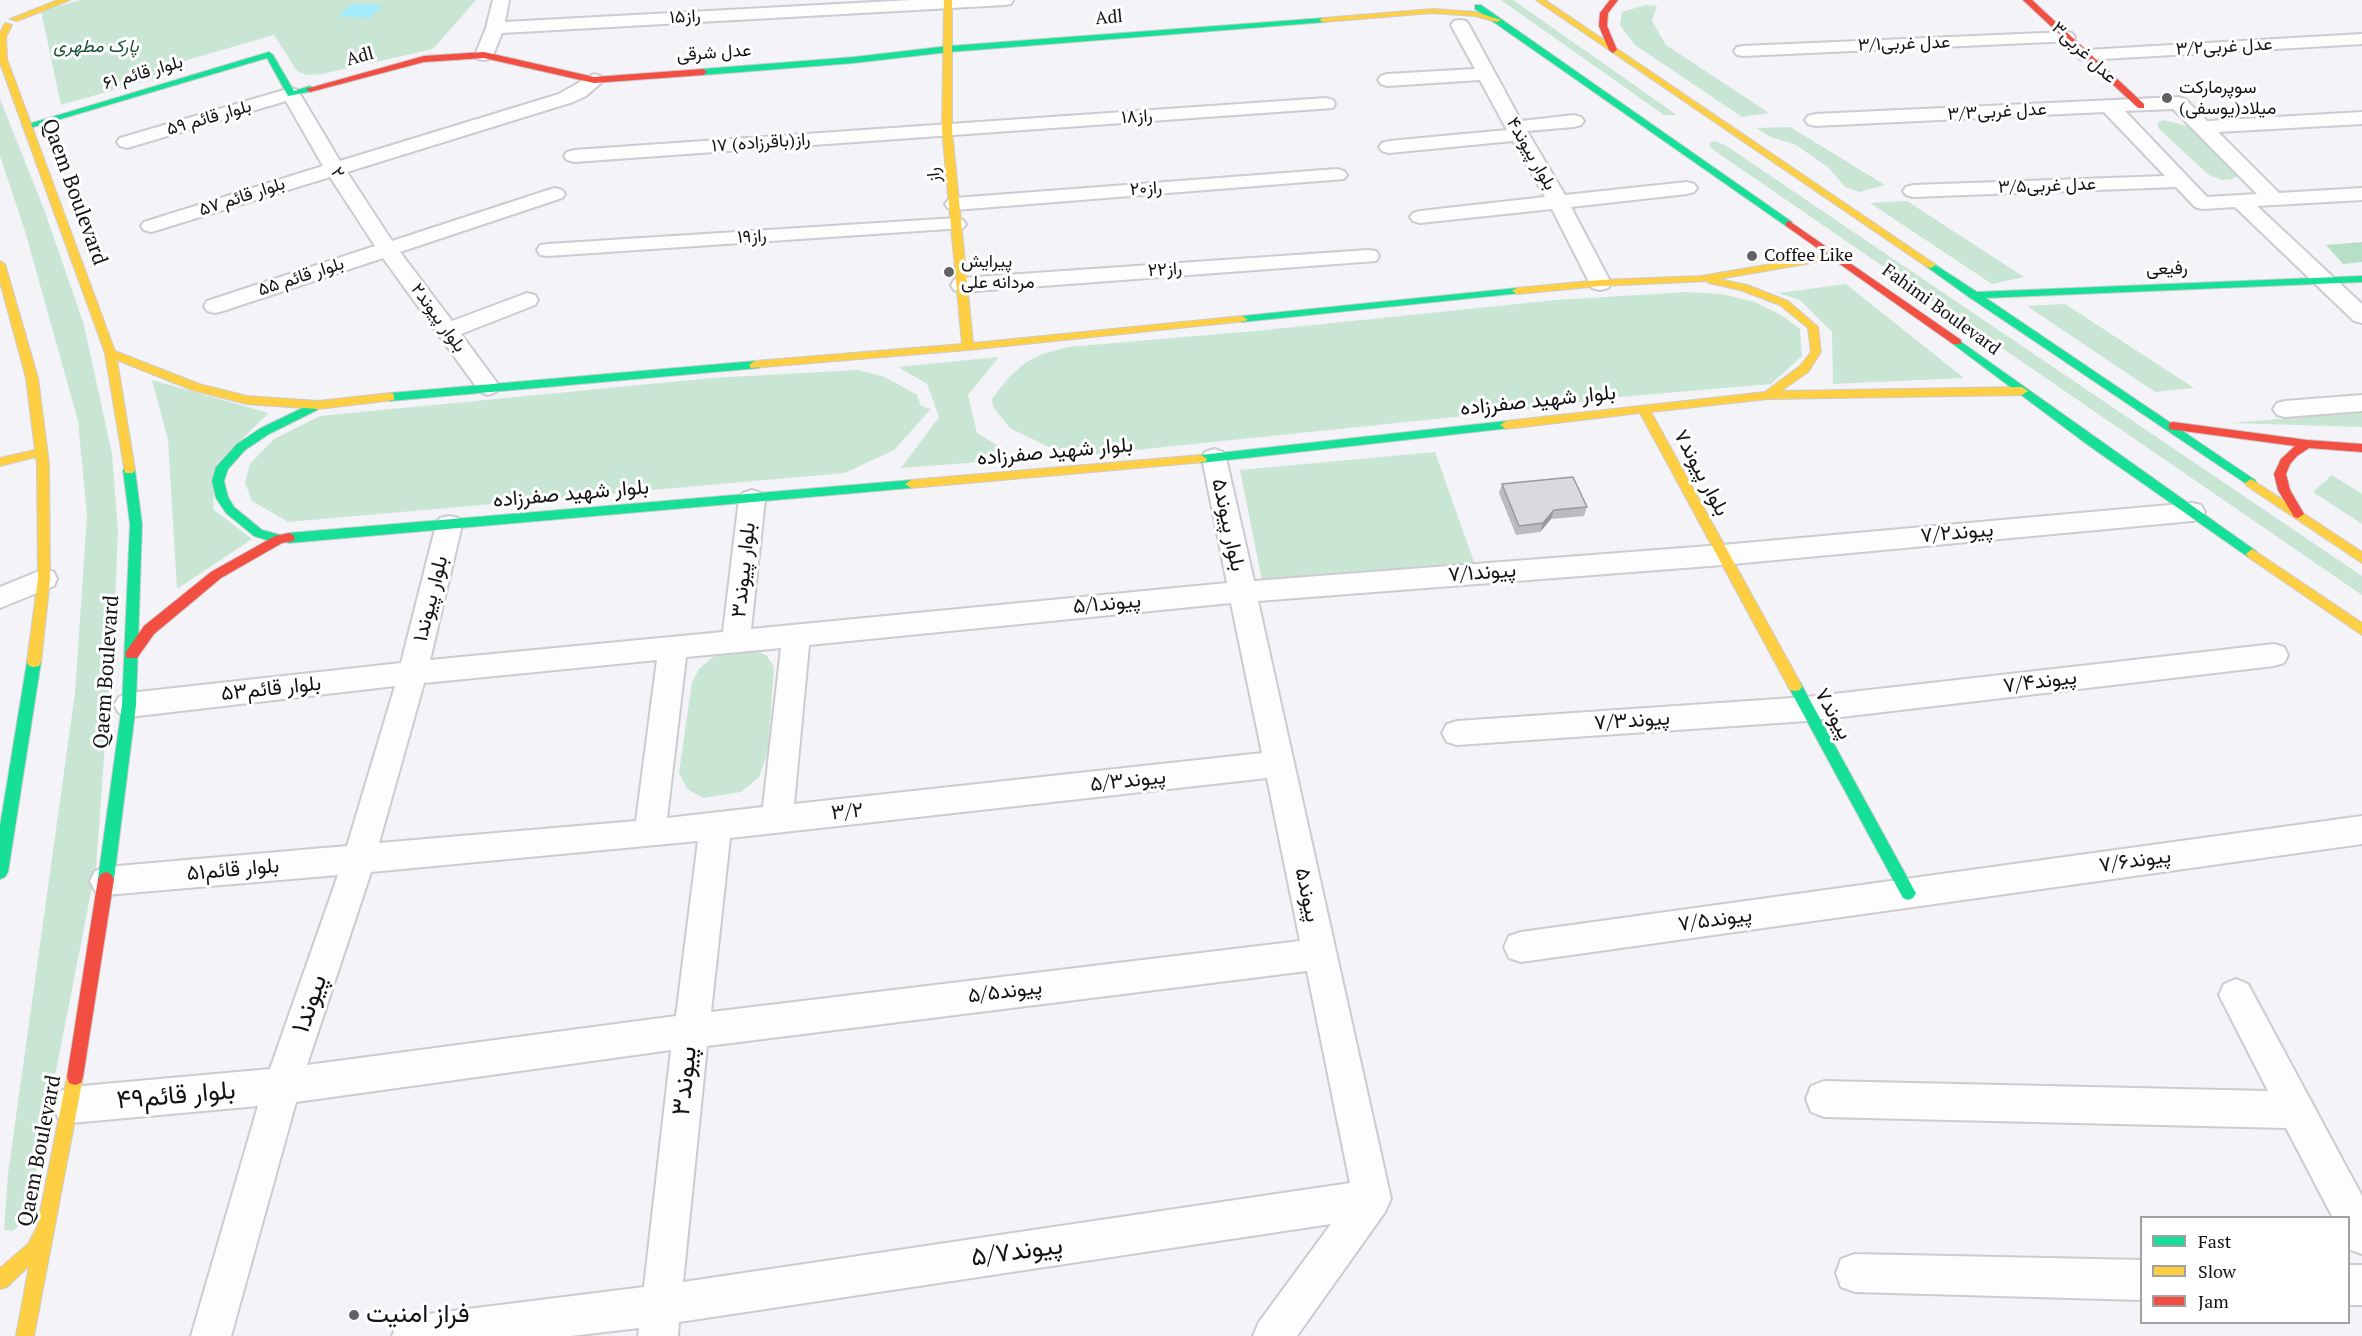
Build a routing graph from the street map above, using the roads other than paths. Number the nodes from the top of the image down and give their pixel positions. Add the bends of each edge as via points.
1 (66, 0) edge
2 (501, 0) edge
3 (1005, 0) edge
4 (1434, 0) edge
5 (1469, 0) edge
6 (1540, 0) edge
7 (1614, 0) edge
8 (2027, 0) edge
9 (948, 2) edge
10 (1415, 12) junction
11 (7, 20) edge
12 (1497, 20) junction
13 (1460, 25) dead end
14 (495, 28) junction
15 (2066, 37) junction
16 (2362, 39) edge
17 (949, 49) junction
18 (1612, 50) junction
19 (1743, 51) dead end
20 (484, 55) junction
21 (2086, 55) junction
22 (2, 59) edge
23 (1485, 74) junction
24 (594, 80) junction
25 (1387, 80) dead end
26 (291, 94) junction
27 (1326, 104) dead end
28 (1693, 105) junction
29 (2142, 106) junction
30 (2110, 107) junction
31 (2362, 117) edge
32 (1687, 119) dead end
33 (1815, 120) dead end
34 (1574, 122) dead end
35 (1647, 124) junction
36 (1669, 124) dead end
37 (27, 126) junction
38 (2204, 127) junction
39 (947, 130) junction
40 (1516, 131) junction
41 (1708, 131) dead end
42 (1732, 131) junction
43 (127, 142) dead end
44 (1389, 147) dead end
45 (574, 156) dead end
46 (334, 168) junction
47 (1337, 175) dead end
48 (2181, 181) junction
49 (1687, 188) dead end
50 (1913, 191) dead end
51 (555, 194) dead end
52 (2362, 194) edge
53 (2273, 198) junction
54 (2240, 201) junction
55 (1559, 203) junction
56 (955, 214) junction
57 (1420, 217) dead end
58 (151, 226) dead end
59 (387, 249) junction
60 (548, 250) dead end
61 (1368, 256) dead end
62 (1836, 256) junction
63 (0, 264) edge
64 (1701, 279) junction
65 (2362, 279) edge
66 (2326, 281) junction
67 (1600, 284) junction
68 (962, 285) junction
69 (1972, 295) junction
70 (527, 300) dead end
71 (215, 306) dead end
72 (2362, 316) edge
73 (448, 331) junction
74 (968, 346) junction
75 (110, 353) junction
76 (488, 387) junction
77 (2022, 391) junction
78 (1768, 395) junction
79 (2362, 403) edge
80 (318, 405) junction
81 (2284, 409) dead end
82 (1644, 410) junction
83 (2165, 425) junction
84 (2307, 444) junction
85 (2362, 448) edge
86 (42, 452) junction
87 (1214, 458) junction
88 (0, 462) edge
89 (752, 499) junction
90 (2192, 512) junction
91 (2298, 514) junction
92 (449, 525) junction
93 (279, 539) junction
94 (1722, 555) junction
95 (2362, 558) edge
96 (44, 579) junction
97 (1242, 592) junction
98 (0, 598) edge
99 (2362, 630) edge
100 (796, 635) junction
101 (736, 641) junction
102 (673, 648) junction
103 (132, 654) junction
104 (2274, 655) dead end
105 (413, 673) junction
106 (129, 705) junction
107 (1807, 709) junction
108 (1457, 733) dead end
109 (1279, 764) junction
110 (978, 798) joint
111 (777, 819) junction
112 (716, 826) junction
113 (2362, 830) edge
114 (650, 833) junction
115 (359, 859) junction
116 (0, 872) edge
117 (106, 881) junction
118 (1908, 893) junction
119 (1521, 947) dead end
120 (1320, 954) junction
121 (2236, 995) dead end
122 (691, 1031) junction
123 (282, 1086) junction
124 (1824, 1100) dead end
125 (71, 1105) junction
126 (2297, 1110) junction
127 (1372, 1199) junction
128 (47, 1226) junction
129 (2362, 1235) edge
130 (1856, 1273) dead end
131 (0, 1280) edge
132 (2140, 1280) edge
133 (660, 1320) edge
134 (25, 1336) edge
135 (211, 1336) edge
136 (412, 1336) edge
137 (1273, 1336) edge

1 - 11 street
2 - 14 street
3 - 9 street, راز۱۵
4 - 10 street
5 - 12 street, Fahimi Boulevard
6 - 18 street, Fahimi Boulevard
7 - 18 street via 1604,13 1603,26
8 - 15 street, عدل غربی۳
9 - 14 street, راز۱۵
9 - 17 street, راز
10 - 12 street, Adl via 1452,12
10 - 17 street, Adl
11 - 22 street, Qaem Boulevard
12 - 35 street, Fahimi Boulevard
13 - 23 street, بلوار پیوند۴
14 - 20 street
15 - 19 street, عدل غربی۳/۱
15 - 21 street, عدل غربی۳
16 - 21 street, عدل غربی۳/۲
17 - 24 street, عدل شرقی
17 - 39 street, راز
18 - 28 street, Fahimi Boulevard
20 - 24 street, عدل شرقی
20 - 26 street, Adl via 424,59
21 - 29 street, عدل غربی۳
22 - 37 street, Qaem Boulevard
23 - 25 street
23 - 40 street, بلوار پیوند۴
24 - 46 street, بلوار قائم ۵۷ via 566,98
26 - 37 street, بلوار قائم ۶۱ via 269,55
26 - 43 street, بلوار قائم ۵۹
26 - 46 street, ۲
27 - 39 street, راز۱۸
28 - 32 street
28 - 42 street, Fahimi Boulevard
29 - 30 street, عدل غربی۳/۳
29 - 38 street, عدل غربی۳/۳ via 2178,103
30 - 33 street, عدل غربی۳/۳
30 - 48 street
31 - 38 street
34 - 40 street
35 - 36 street
35 - 62 street, Fahimi Boulevard via 1684,142
37 - 75 street, Qaem Boulevard
38 - 53 street
39 - 45 street, ۱۷ راز(باقرزاده)
39 - 56 street, راز
40 - 44 street
40 - 55 street, بلوار پیوند۴
41 - 42 street
42 - 69 street, Fahimi Boulevard
46 - 58 street, بلوار قائم ۵۷
46 - 59 street, ۲
47 - 56 street, راز۲۰
48 - 50 street, عدل غربی۳/۵
48 - 54 street via 2202,203
49 - 55 street
51 - 59 street, بلوار قائم ۵۵
52 - 53 street
53 - 54 street
54 - 66 street
55 - 57 street
55 - 67 street, بلوار پیوند۴
56 - 60 street, راز۱۹
56 - 68 street, راز
59 - 71 street, بلوار قائم ۵۵
59 - 73 street, بلوار پیوند۲
61 - 68 street, راز۲۲
62 - 64 street
62 - 77 street, Fahimi Boulevard
63 - 86 street via 32,378
64 - 67 street
64 - 78 street via 1743,287 1784,303 1813,327 1816,352 1804,369
65 - 66 street, رفیعی
66 - 69 street, رفیعی
66 - 72 street
67 - 74 street
68 - 74 street, راز
69 - 83 street, Fahimi Boulevard
70 - 73 street
73 - 76 street, بلوار پیوند۲
74 - 76 street
75 - 80 street via 196,387 247,400
75 - 103 street, Qaem Boulevard via 136,524
76 - 80 street
77 - 78 street, بلوار شهید صفرزاده
77 - 90 street, Fahimi Boulevard
78 - 82 street, بلوار شهید صفرزاده
79 - 81 street
80 - 93 street via 264,431 222,467 218,481 230,510 258,533
82 - 87 street, بلوار شهید صفرزاده
82 - 94 street, بلوار پیوند۷
83 - 84 street
83 - 91 street, Fahimi Boulevard
84 - 85 street
84 - 91 street via 2293,453 2280,474
86 - 88 street
86 - 96 street
87 - 89 street, بلوار شهید صفرزاده
87 - 97 street, بلوار پیوند۵
89 - 92 street, بلوار شهید صفرزاده
89 - 101 street, بلوار پیوند۳
90 - 94 street, پیوند۷/۲
90 - 99 street, Fahimi Boulevard
91 - 95 street, Fahimi Boulevard
92 - 93 street, بلوار شهید صفرزاده
92 - 105 street, بلوار پیوند۱
93 - 103 street, بلوار شهید صفرزاده via 216,575 190,595 149,630
94 - 97 street, پیوند۷/۱
94 - 107 street, پیوند۷
96 - 98 street
96 - 116 street via 34,666
97 - 100 street, پیوند۵/۱
97 - 109 street, پیوند۵
100 - 101 street, پیوند۵/۱
100 - 111 street
101 - 102 street, پیوند۵/۱
102 - 105 street, بلوار قائم۵۳
102 - 114 street
103 - 106 street, Qaem Boulevard
104 - 107 street, پیوند۷/۴
105 - 106 street, بلوار قائم۵۳
105 - 115 street, پیوند۱
106 - 117 street, Qaem Boulevard
107 - 108 street, پیوند۷/۳
107 - 118 street, پیوند۷
109 - 110 street, پیوند۵/۳
109 - 120 street, پیوند۵
110 - 111 street, ۳/۲
111 - 112 street, ۳/۲
112 - 114 street, ۳/۲
112 - 122 street, پیوند۳
113 - 118 street, پیوند۷/۶
114 - 115 street, بلوار قائم۵۱
115 - 117 street, بلوار قائم۵۱
115 - 123 street, پیوند۱
117 - 125 street, Qaem Boulevard
118 - 119 street, پیوند۷/۵
120 - 122 street, پیوند۵/۵
120 - 127 street, پیوند۵
121 - 126 street
122 - 123 street, پیوند۵/۵
122 - 133 street, پیوند۳
123 - 125 street, بلوار قائم۴۹
123 - 135 street, پیوند۱
124 - 126 street
125 - 128 street, Qaem Boulevard
126 - 129 street
127 - 133 street, پیوند۵/۷
127 - 137 street
128 - 131 street via 34,1250
128 - 134 street, Qaem Boulevard
130 - 132 street
133 - 136 street, پیوند۵/۷

